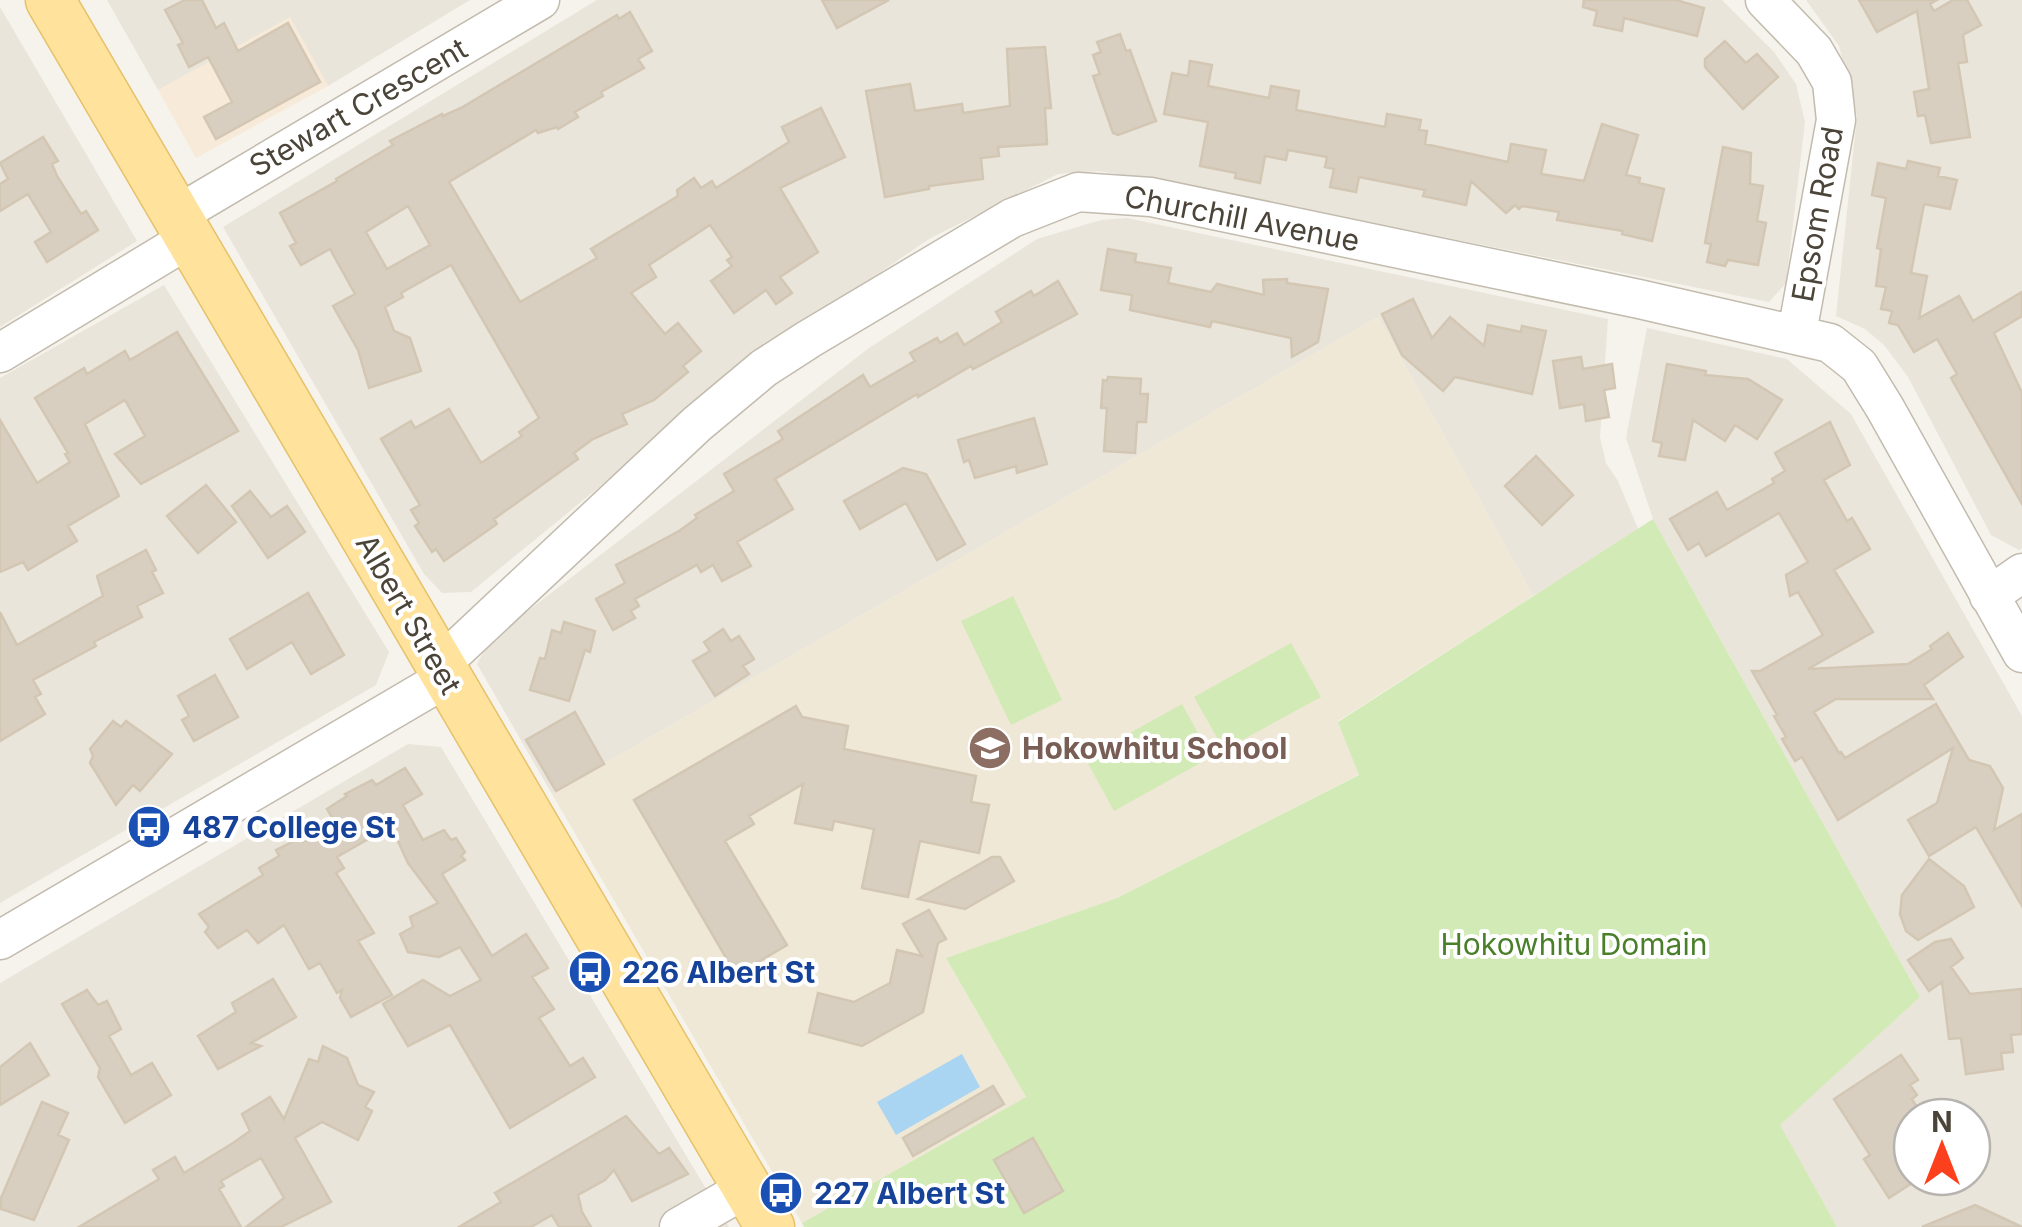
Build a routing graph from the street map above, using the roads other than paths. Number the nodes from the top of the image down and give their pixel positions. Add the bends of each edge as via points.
1 (50, 0) edge
2 (540, 0) edge
3 (1765, 0) edge
4 (183, 226) junction
5 (1796, 333) junction
6 (0, 353) edge
7 (2022, 573) edge
8 (1989, 596) junction
9 (2022, 653) edge
10 (443, 672) junction
11 (0, 940) edge
12 (758, 1207) edge
13 (679, 1227) edge

1 - 4 main road, Albert Street
2 - 4 street, Stewart Crescent
3 - 5 street, Epsom Road via 1814,52 1832,82 1836,120
4 - 6 street, Stewart Crescent
4 - 10 main road, Albert Street
5 - 8 street, Churchill Avenue via 1830,343 1859,366
5 - 10 street, Churchill Avenue via 1152,197 1078,192 1012,218 764,368 697,424
7 - 8 street
8 - 9 street, Churchill Avenue
10 - 11 street, Churchill Avenue
10 - 12 main road, Albert Street
12 - 13 street

